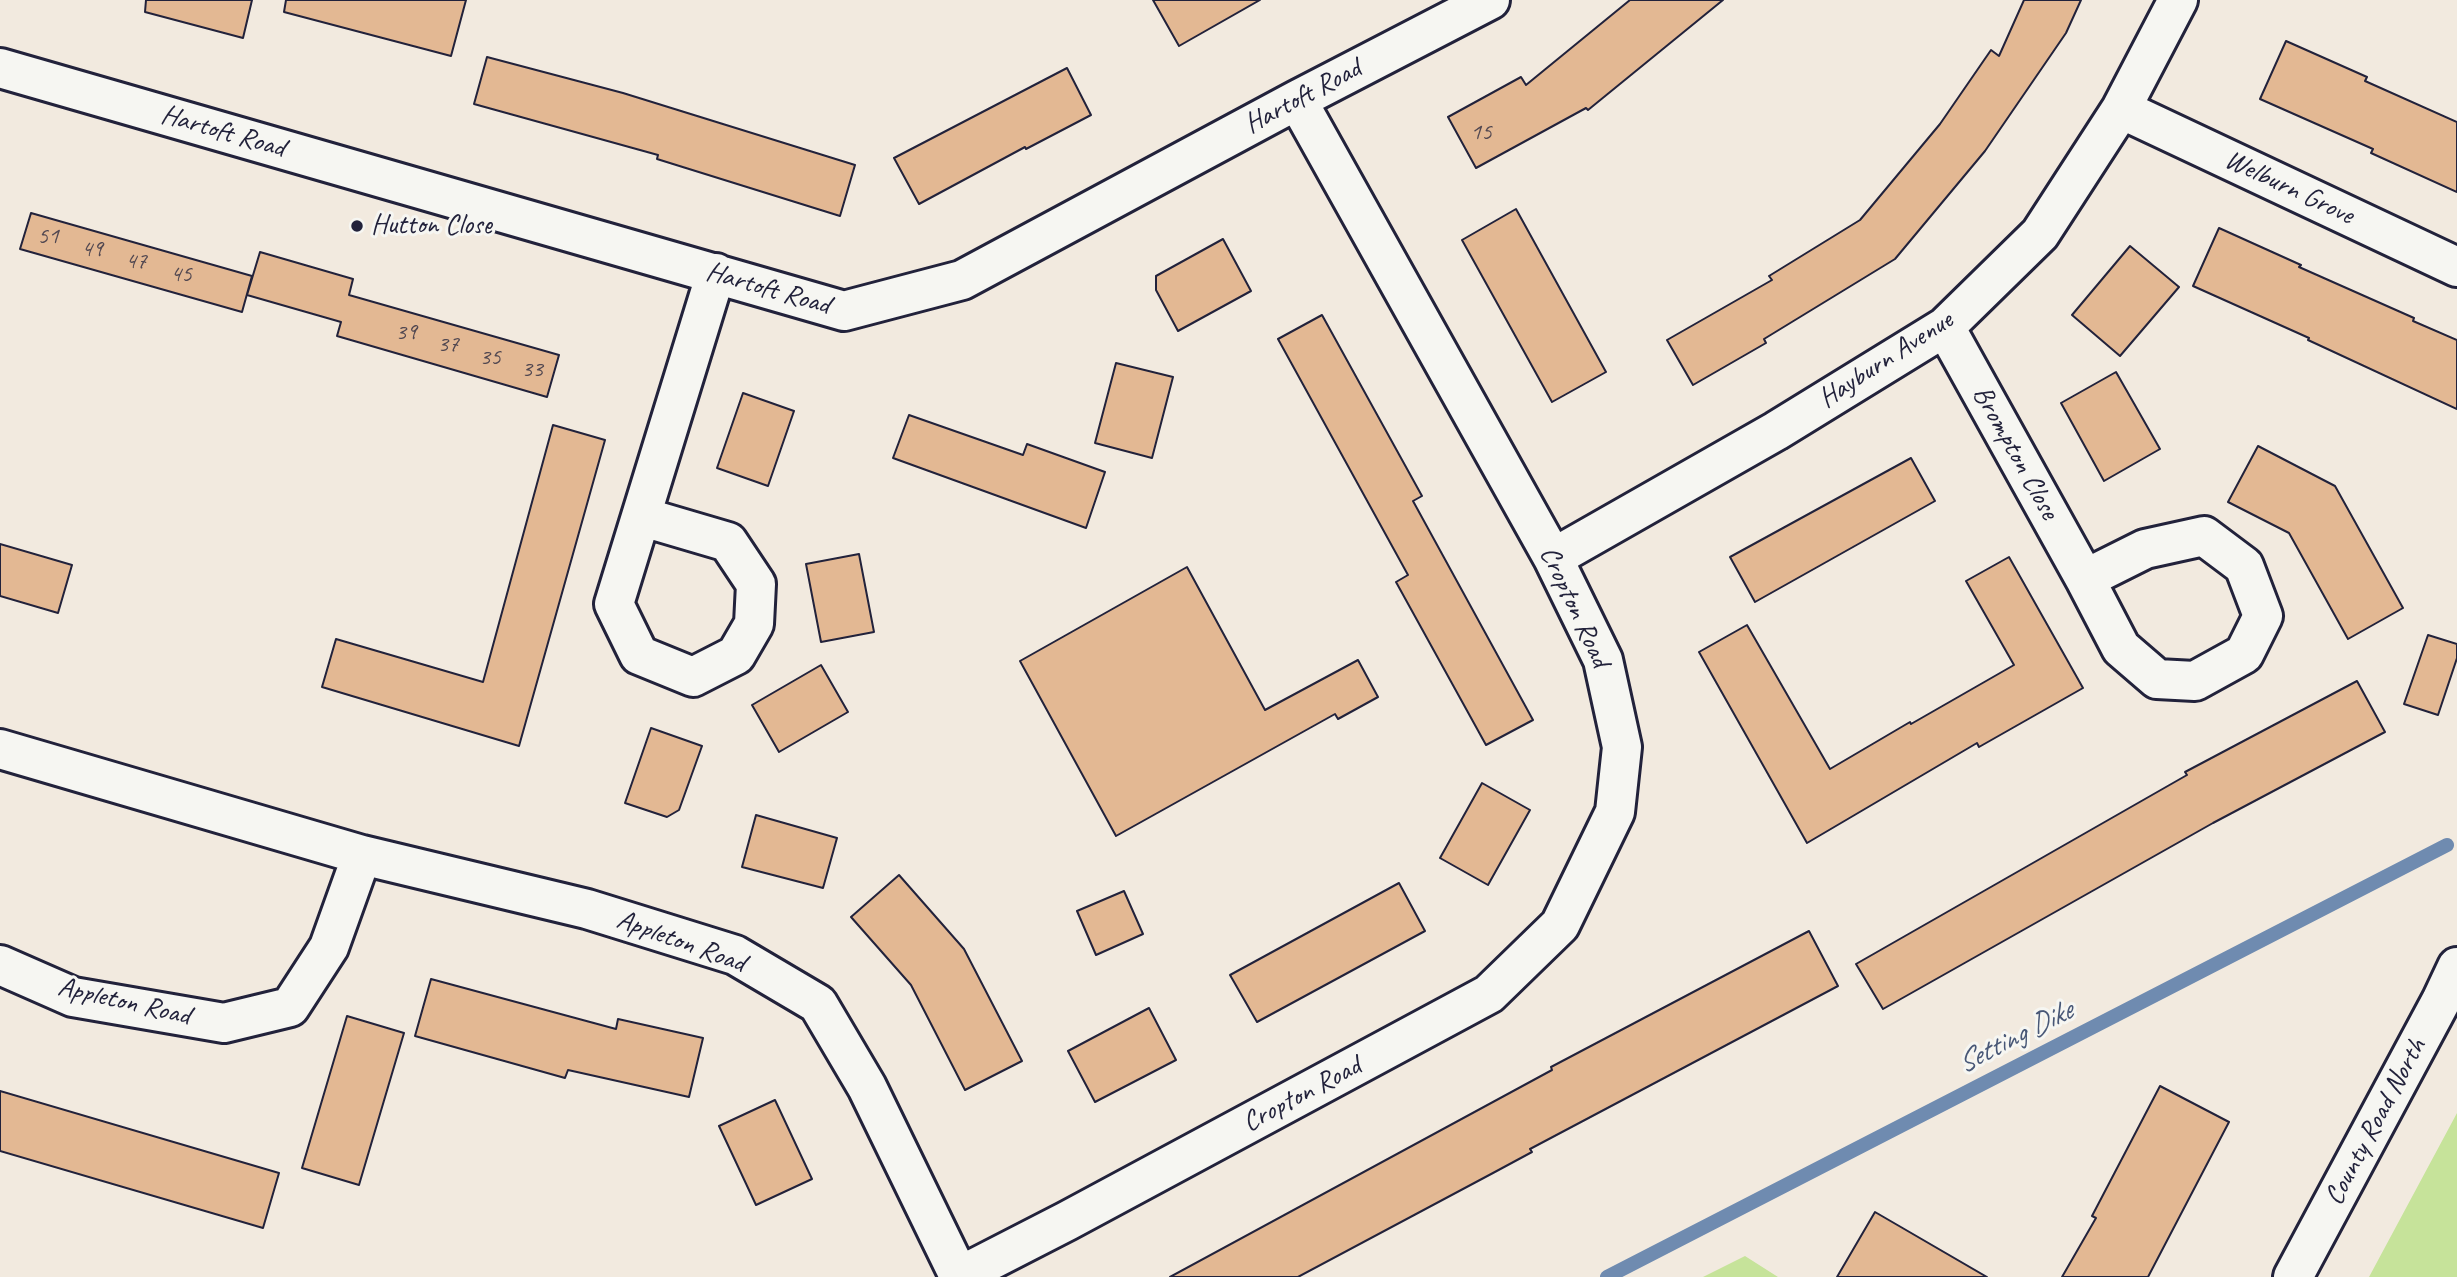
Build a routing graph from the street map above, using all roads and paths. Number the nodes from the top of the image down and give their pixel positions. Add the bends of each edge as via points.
1 (1490, 0) edge
2 (2178, 0) edge
3 (0, 68) edge
4 (1297, 100) junction
5 (2121, 109) junction
6 (2457, 267) edge
7 (716, 273) junction
8 (1945, 327) junction
9 (643, 517) dead end
10 (1553, 558) junction
11 (2085, 579) junction
12 (0, 749) edge
13 (362, 855) junction
14 (0, 965) edge
15 (2457, 967) edge
16 (959, 1277) edge
17 (2293, 1277) edge

1 - 4 street, Hartoft Road
2 - 5 street, Hayburn Avenue
3 - 7 street, Hartoft Road
4 - 7 street, Hartoft Road via 962,280 844,311
4 - 10 street, Cropton Road
5 - 6 street, Welburn Grove
5 - 8 street, Hayburn Avenue via 2040,234
7 - 9 street
8 - 10 street, Hayburn Avenue via 1776,431
8 - 11 street, Brompton Close
10 - 16 street, Cropton Road via 1603,660 1622,747 1615,812 1560,925 1489,994
11 - 11 street, Brompton Close via 2121,648 2157,679 2195,681 2244,654 2263,616 2244,566 2204,536 2145,549
12 - 13 street, Appleton Road
13 - 14 street, Appleton Road via 329,947 290,1007 224,1023 73,997
13 - 16 street, Appleton Road via 587,909 735,955 818,1004 867,1087
15 - 17 street, County Road North

